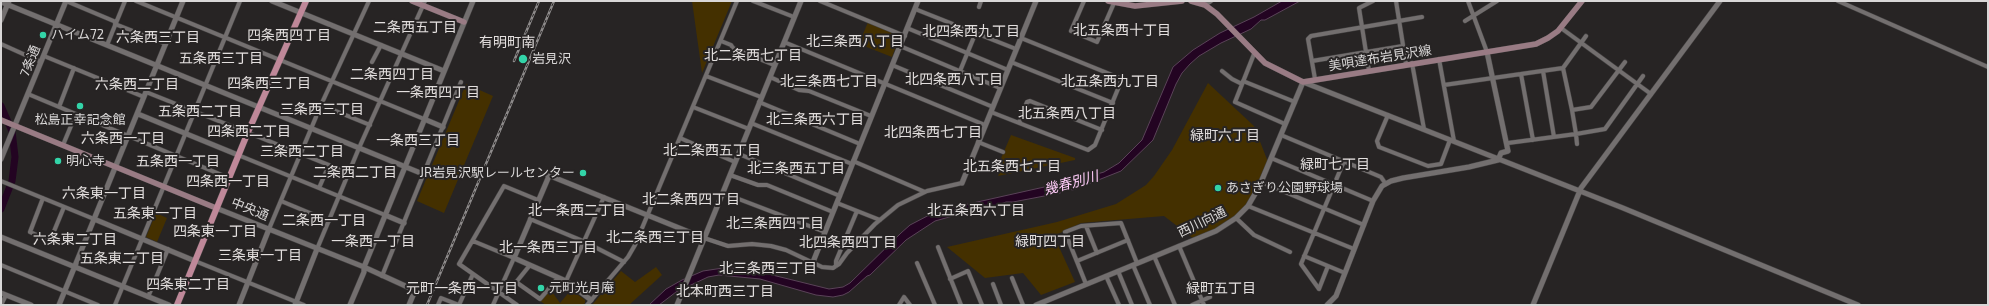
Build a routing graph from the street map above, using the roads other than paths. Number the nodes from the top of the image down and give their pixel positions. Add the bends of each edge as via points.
1 (66, 1) edge
2 (125, 1) edge
3 (136, 1) edge
4 (183, 1) edge
5 (240, 1) edge
6 (272, 1) edge
7 (306, 1) edge
8 (369, 1) edge
9 (412, 1) edge
10 (473, 1) edge
11 (737, 1) edge
12 (753, 1) edge
13 (801, 1) edge
14 (820, 1) edge
15 (918, 1) edge
16 (981, 1) edge
17 (1036, 1) edge
18 (1084, 1) edge
19 (1175, 1) edge
20 (1182, 1) edge
21 (1191, 1) edge
22 (1211, 1) edge
23 (1373, 1) edge
24 (1396, 1) edge
25 (1468, 1) edge
26 (1497, 1) edge
27 (1582, 1) edge
28 (1720, 1) edge
29 (1838, 1) edge
30 (1, 2) edge
31 (143, 2) edge
32 (1111, 2) edge
33 (8, 3) edge
34 (424, 3) edge
35 (1140, 3) edge
36 (1205, 5) junction
37 (979, 7) dead end
38 (915, 9) junction
39 (301, 13) junction
40 (1474, 16) junction
41 (794, 17) junction
42 (1422, 17) dead end
43 (177, 18) junction
44 (1, 20) edge
45 (1399, 21) junction
46 (1465, 21) dead end
47 (464, 22) junction
48 (116, 23) junction
49 (56, 25) junction
50 (1362, 27) junction
51 (907, 28) junction
52 (1561, 28) junction
53 (976, 32) junction
54 (354, 34) junction
55 (905, 36) junction
56 (1586, 36) dead end
57 (225, 37) junction
58 (1021, 38) junction
59 (721, 41) junction
60 (784, 42) junction
61 (1581, 43) junction
62 (1, 44) edge
63 (166, 44) junction
64 (107, 45) junction
65 (381, 45) junction
66 (900, 46) junction
67 (1403, 46) junction
68 (1016, 49) junction
69 (1366, 52) junction
70 (1486, 52) junction
71 (967, 53) junction
72 (402, 54) junction
73 (1254, 54) junction
74 (44, 56) junction
75 (1439, 59) junction
76 (280, 60) junction
77 (1312, 61) junction
78 (41, 62) junction
79 (372, 62) dead end
80 (1011, 62) junction
81 (1625, 62) dead end
82 (1409, 64) junction
83 (774, 65) junction
84 (892, 65) junction
85 (157, 66) junction
86 (1988, 67) edge
87 (74, 68) junction
88 (1563, 68) junction
89 (1008, 70) junction
90 (1369, 70) junction
91 (1543, 70) junction
92 (1619, 70) junction
93 (444, 71) junction
94 (960, 71) junction
95 (1222, 71) dead end
96 (1521, 74) junction
97 (706, 76) junction
98 (1643, 76) dead end
99 (770, 77) junction
100 (1492, 78) junction
101 (1315, 79) junction
102 (332, 81) junction
103 (461, 82) dead end
104 (1243, 82) junction
105 (1303, 82) junction
106 (885, 83) junction
107 (1637, 84) junction
108 (205, 85) junction
109 (1444, 85) junction
110 (1000, 88) junction
111 (28, 94) junction
112 (1651, 94) junction
113 (145, 95) junction
114 (760, 100) junction
115 (381, 101) junction
116 (1295, 102) junction
117 (1112, 103) junction
118 (322, 105) junction
119 (59, 107) junction
120 (259, 107) junction
121 (693, 107) junction
122 (992, 110) junction
123 (1572, 110) junction
124 (195, 111) junction
125 (76, 114) junction
126 (138, 114) junction
127 (1388, 115) junction
128 (871, 116) junction
129 (424, 119) junction
130 (1, 120) edge
131 (751, 122) junction
132 (1019, 123) junction
133 (1285, 124) junction
134 (370, 125) junction
135 (985, 125) junction
136 (16, 126) junction
137 (443, 127) junction
138 (311, 129) junction
139 (749, 129) junction
140 (1424, 129) junction
141 (1102, 130) junction
142 (248, 132) junction
143 (186, 133) junction
144 (1576, 134) junction
145 (1281, 135) junction
146 (128, 136) junction
147 (1554, 137) junction
148 (680, 138) junction
149 (1533, 140) junction
150 (1452, 141) junction
151 (978, 142) junction
152 (1508, 143) junction
153 (860, 144) junction
154 (1577, 144) dead end
155 (63, 145) junction
156 (359, 148) junction
157 (1003, 152) dead end
158 (301, 154) junction
159 (738, 154) junction
160 (2, 155) edge
161 (238, 155) junction
162 (176, 156) junction
163 (1271, 158) junction
164 (1498, 160) junction
165 (1344, 161) junction
166 (735, 162) junction
167 (852, 163) junction
168 (329, 165) junction
169 (116, 167) junction
170 (405, 167) junction
171 (349, 173) junction
172 (543, 173) dead end
173 (423, 174) junction
174 (730, 175) junction
175 (549, 176) junction
176 (292, 177) junction
177 (229, 178) junction
178 (1, 181) edge
179 (1261, 182) junction
180 (962, 183) joint
181 (1385, 183) junction
182 (1334, 185) junction
183 (164, 186) junction
184 (320, 188) junction
185 (1580, 191) junction
186 (925, 192) junction
187 (723, 193) junction
188 (340, 196) junction
189 (840, 196) junction
190 (604, 197) junction
191 (43, 198) junction
192 (538, 200) junction
193 (281, 201) junction
194 (1373, 202) junction
195 (837, 203) junction
196 (64, 206) junction
197 (1248, 206) junction
198 (216, 208) junction
199 (1324, 208) junction
200 (857, 211) junction
201 (833, 212) junction
202 (385, 215) junction
203 (648, 216) junction
204 (1236, 218) junction
205 (94, 219) junction
206 (530, 219) junction
207 (880, 220) junction
208 (329, 221) junction
209 (404, 223) junction
210 (1364, 225) junction
211 (1086, 226) junction
212 (269, 229) junction
213 (825, 232) junction
214 (1314, 233) junction
215 (1, 237) edge
216 (142, 238) junction
217 (704, 238) junction
218 (473, 240) junction
219 (1128, 240) junction
220 (583, 241) junction
221 (1179, 246) junction
222 (938, 248) dead end
223 (168, 249) junction
224 (317, 249) junction
225 (1354, 249) junction
226 (1097, 252) junction
227 (1290, 252) dead end
228 (1154, 256) junction
229 (1304, 256) junction
230 (514, 258) junction
231 (195, 261) junction
232 (1077, 261) junction
233 (624, 262) junction
234 (813, 262) junction
235 (916, 263) dead end
236 (1135, 264) junction
237 (1, 265) edge
238 (530, 265) junction
239 (836, 266) junction
240 (1328, 266) junction
241 (75, 267) junction
242 (364, 267) junction
243 (1118, 271) junction
244 (1345, 273) junction
245 (473, 274) junction
246 (382, 276) junction
247 (1106, 276) junction
248 (558, 278) junction
249 (1012, 278) dead end
250 (950, 279) junction
251 (248, 282) junction
252 (516, 282) junction
253 (566, 282) junction
254 (993, 284) dead end
255 (1086, 284) junction
256 (123, 287) junction
257 (65, 291) junction
258 (499, 292) junction
259 (3, 294) edge
260 (505, 296) junction
261 (148, 297) junction
262 (1210, 297) dead end
263 (591, 300) junction
264 (295, 303) edge
265 (1203, 303) edge
266 (2, 305) edge
267 (31, 305) edge
268 (59, 305) edge
269 (98, 305) edge
270 (115, 305) edge
271 (169, 305) edge
272 (177, 305) edge
273 (239, 305) edge
274 (304, 305) edge
275 (350, 305) edge
276 (409, 305) edge
277 (438, 305) edge
278 (459, 305) edge
279 (493, 305) edge
280 (517, 305) edge
281 (587, 305) edge
282 (677, 305) edge
283 (899, 305) edge
284 (910, 305) edge
285 (935, 305) edge
286 (961, 305) edge
287 (982, 305) edge
288 (1002, 305) edge
289 (1023, 305) edge
290 (1037, 305) edge
291 (1119, 305) edge
292 (1132, 305) edge
293 (1150, 305) edge
294 (1175, 305) edge
295 (1192, 305) edge
296 (1327, 305) edge
297 (1533, 305) edge
298 (1858, 305) edge

1 - 48 street
1 - 49 street, 7条通
2 - 48 street
3 - 31 street
4 - 43 street
5 - 57 street
6 - 39 street
7 - 39 main road
8 - 54 street
9 - 34 main road
10 - 47 street
11 - 59 street
12 - 41 street
13 - 41 street
14 - 55 street
15 - 38 street
16 - 37 street
17 - 58 street
18 - 32 street via 1071,31 1097,42
19 - 20 main road
19 - 35 main road
21 - 36 main road
22 - 36 street
23 - 50 street via 1359,8
24 - 45 street
25 - 40 street
26 - 40 street
27 - 52 main road, 美唄達布岩見沢線
28 - 112 street
29 - 86 street
30 - 33 street
31 - 43 street
32 - 35 main road
33 - 44 street
33 - 49 street
34 - 47 main road
34 - 72 street
36 - 73 main road via 1222,19
38 - 51 street
38 - 53 street
39 - 54 street
39 - 76 main road
40 - 46 street
40 - 70 street
41 - 60 street
42 - 45 street
43 - 57 street
43 - 63 street
45 - 50 street
45 - 67 street
47 - 93 street
48 - 63 street
48 - 64 street
49 - 64 street
49 - 74 street, 7条通
50 - 69 street
50 - 77 street via 1311,36 1308,39
51 - 55 street
51 - 71 street
52 - 61 street
52 - 70 main road, 美唄達布岩見沢線 via 1536,44
53 - 68 street
53 - 71 street
54 - 65 street
54 - 102 street
55 - 66 street
56 - 61 street
57 - 76 street
57 - 108 street
58 - 68 street
58 - 117 street via 1122,79
59 - 83 street
59 - 97 street
60 - 83 street
60 - 106 street
61 - 88 street
61 - 92 street
62 - 78 street
63 - 85 street
64 - 85 street
65 - 72 street
65 - 79 street
66 - 84 street
66 - 94 street
67 - 69 street
67 - 82 street
68 - 80 street
69 - 77 street
69 - 90 street
70 - 75 main road, 美唄達布岩見沢線
70 - 100 street
71 - 89 street
71 - 94 street
72 - 93 street
72 - 115 street
73 - 104 street
73 - 105 main road via 1272,68
74 - 78 street, 7条通
74 - 87 street
75 - 82 main road, 美唄達布岩見沢線
75 - 109 street
76 - 102 street
76 - 120 main road
77 - 101 street
78 - 111 street, 7条通
80 - 89 street
80 - 117 street
81 - 92 street
82 - 90 main road, 美唄達布岩見沢線
82 - 140 street
83 - 99 street
84 - 106 street
84 - 122 street
85 - 108 street
85 - 113 street
87 - 113 street
87 - 119 street
88 - 91 street
88 - 123 street
89 - 110 street
90 - 101 main road, 美唄達布岩見沢線
91 - 96 street
91 - 147 street
92 - 107 street
92 - 123 street via 1591,107
93 - 129 street
94 - 110 street
95 - 104 street via 1232,79
96 - 100 street
96 - 149 street
97 - 114 street
97 - 121 street
98 - 107 street
99 - 114 street
99 - 128 street
100 - 109 street
100 - 152 street
101 - 105 main road, 美唄達布岩見沢線
102 - 115 street
102 - 118 street
103 - 137 street
104 - 116 street
104 - 133 street via 1235,102
105 - 116 street, 西川向通
105 - 127 street
106 - 128 street
106 - 135 street
107 - 112 street
107 - 144 street via 1605,128
108 - 120 street
108 - 124 street
109 - 150 street
110 - 122 street
111 - 119 street
111 - 136 street, 7条通
112 - 185 street
113 - 124 street
113 - 126 street
114 - 131 street
114 - 153 street
115 - 129 street
115 - 134 street
116 - 133 street, 西川向通
117 - 141 street
118 - 134 street
118 - 138 street
119 - 125 street
120 - 138 street
120 - 142 main road
121 - 139 street
121 - 148 street
122 - 132 street
122 - 135 street
123 - 144 street
124 - 142 street
124 - 143 street
125 - 146 street
125 - 155 street
126 - 143 street
126 - 146 street
127 - 140 street
127 - 150 street via 1377,141 1379,147 1428,166 1441,164
128 - 153 street
129 - 137 street
129 - 170 street
130 - 136 main road
131 - 139 street
131 - 167 street
132 - 141 street via 1084,150 1094,147
132 - 141 street via 1027,102 1030,102
133 - 145 street, 西川向通
134 - 156 street
135 - 151 street
136 - 155 main road
136 - 160 street, 7条通
137 - 173 street
138 - 156 street
138 - 158 street
139 - 159 street
140 - 150 street
142 - 158 street
142 - 161 main road
143 - 161 street
143 - 162 street
144 - 147 street
144 - 154 street
145 - 163 street, 西川向通
145 - 165 street
146 - 162 street
146 - 169 street
147 - 149 street
148 - 166 street
148 - 203 street
149 - 152 street
150 - 164 street
151 - 157 street
151 - 180 street
152 - 164 street via 1508,151 1501,153
153 - 167 street
155 - 169 main road
156 - 170 street
156 - 171 street
158 - 168 street
158 - 176 street
159 - 166 street
159 - 189 street
161 - 176 street
161 - 177 main road
162 - 177 street
162 - 183 street
163 - 179 street, 西川向通
163 - 182 street
164 - 181 street
164 - 185 street
165 - 181 street via 1381,177
165 - 182 street
166 - 174 street
167 - 186 street
167 - 189 street
168 - 171 street
168 - 184 street
169 - 183 main road
169 - 205 street
170 - 173 street
170 - 202 street
171 - 188 street
172 - 175 street
173 - 209 street
174 - 187 street
174 - 201 street via 758,185 767,185
175 - 190 street
175 - 192 street
176 - 184 street
176 - 193 street
177 - 198 main road
178 - 191 street
179 - 197 street, 西川向通
179 - 199 street
180 - 186 street
181 - 194 street via 1378,190
182 - 194 street
182 - 199 street
183 - 198 main road
183 - 216 street
184 - 188 street
185 - 297 street
185 - 298 street
186 - 207 street via 906,200
187 - 213 street
187 - 217 street
188 - 202 street
188 - 208 street
189 - 195 street
190 - 203 street
190 - 220 street
191 - 196 street
191 - 196 street via 30,232 50,241
192 - 206 street
192 - 218 street via 504,186
193 - 208 street
193 - 212 street
194 - 210 street
195 - 200 street
195 - 201 street
196 - 205 street
197 - 204 street, 西川向通
197 - 214 street
198 - 212 street, 中央通
198 - 231 main road
199 - 210 street
199 - 214 street
200 - 207 street
200 - 239 street
201 - 213 street
202 - 209 street
202 - 242 street
203 - 217 street
203 - 233 street
204 - 221 street, 西川向通 via 1221,228
204 - 227 street via 1254,235
205 - 216 street
205 - 241 street
206 - 220 street
206 - 230 street
207 - 239 street
208 - 224 street
209 - 246 street
210 - 225 street
211 - 219 street via 1121,223
211 - 226 street
211 - 232 street via 1065,232
212 - 224 street, 中央通
212 - 251 street
213 - 234 street
214 - 225 street
214 - 229 street
215 - 241 street
216 - 223 street
216 - 256 street
217 - 234 street via 728,246 771,246
217 - 282 street
218 - 230 street
218 - 245 street via 459,264
219 - 226 street
219 - 236 street
220 - 233 street
220 - 253 street
221 - 228 street, 西川向通
221 - 265 street
222 - 250 street
223 - 231 street
223 - 261 street
224 - 242 street, 中央通
224 - 264 street
225 - 244 street
226 - 232 street
228 - 236 street, 西川向通
228 - 294 street
229 - 240 street
229 - 240 street via 1301,264 1318,289
230 - 238 street
230 - 258 street
231 - 251 street
231 - 272 main road
232 - 255 street
233 - 263 street
234 - 239 street via 829,268
235 - 285 street
236 - 243 street, 西川向通
236 - 293 street
237 - 257 street
238 - 248 street
238 - 252 street
240 - 244 street
241 - 256 street
241 - 257 street
242 - 246 street, 中央通
242 - 275 street
243 - 247 street, 西川向通
243 - 292 street
244 - 296 street via 1336,296
245 - 258 street
245 - 278 street
246 - 276 street, 中央通 via 414,290
247 - 255 street, 西川向通
247 - 291 street
248 - 252 street via 540,300
248 - 253 street
249 - 289 street
250 - 286 street
250 - 287 street via 968,272
251 - 264 street
251 - 273 street
252 - 260 street
253 - 263 street
254 - 288 street
255 - 290 street, 西川向通
256 - 261 street
256 - 270 street
257 - 268 street
257 - 269 street
258 - 260 street
258 - 279 street
259 - 266 street
259 - 267 street
260 - 280 street
261 - 271 street
262 - 265 street
263 - 281 street
264 - 274 street
265 - 295 street
277 - 278 street via 441,298
283 - 284 street via 904,297

